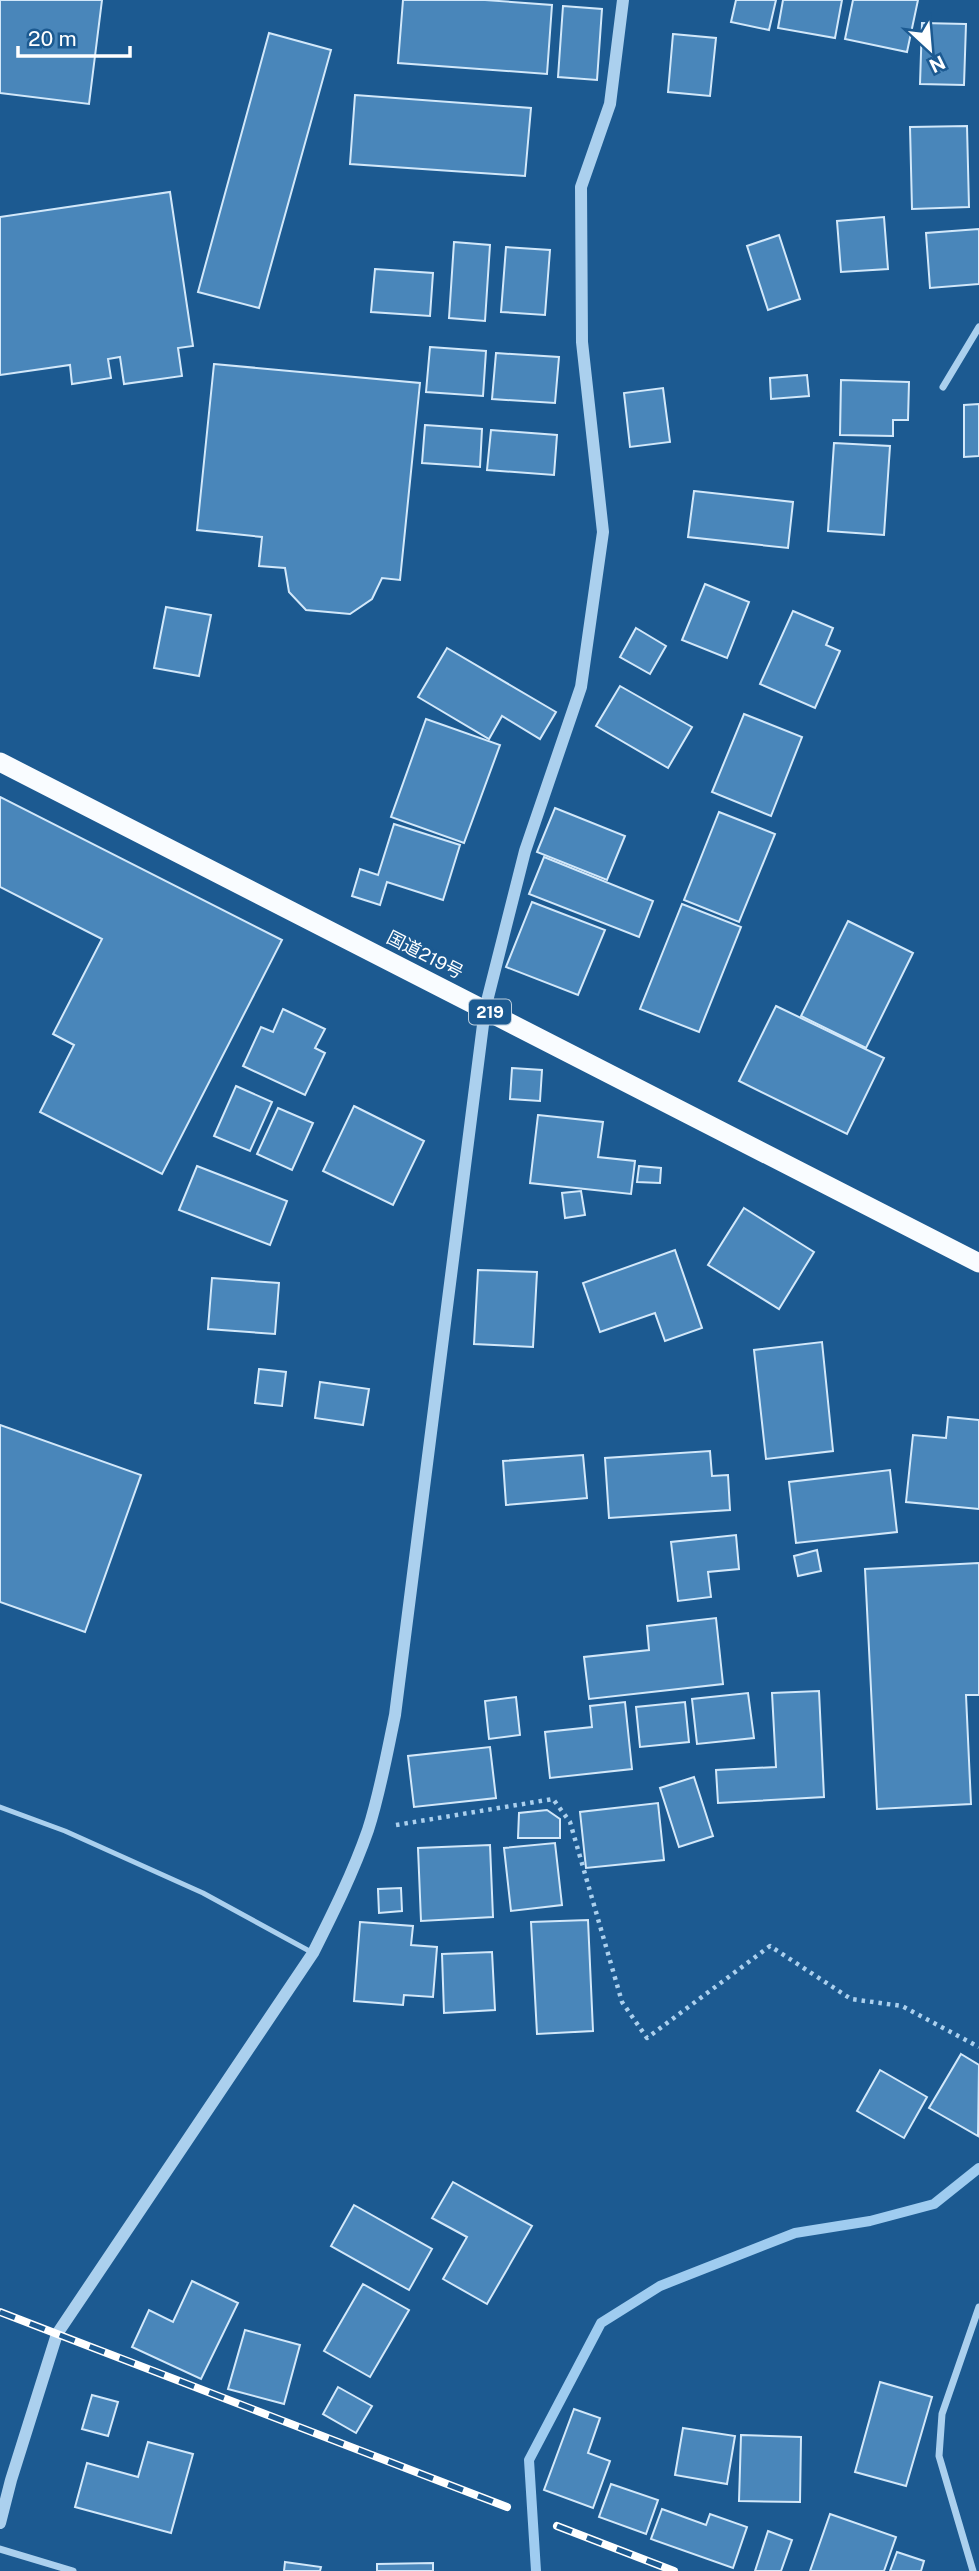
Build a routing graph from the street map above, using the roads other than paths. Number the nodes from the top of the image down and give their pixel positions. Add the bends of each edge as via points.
1 (623, 0) edge
2 (979, 327) edge
3 (943, 387) dead end
4 (0, 762) edge
5 (485, 1009) junction
6 (979, 1264) edge
7 (0, 1807) edge
8 (313, 1954) junction
9 (979, 2307) edge
10 (0, 2523) edge
11 (0, 2549) edge
12 (73, 2571) edge
13 (973, 2571) edge

1 - 5 street via 610,104 581,187 583,342 603,533 581,687 525,851
2 - 3 street
4 - 5 highway, 国道219号 / 219
5 - 6 highway, 国道219号 / 219
5 - 8 street via 395,1715 368,1830
7 - 8 lane via 203,1893
8 - 10 street via 57,2334
9 - 13 street via 942,2414 939,2456
11 - 12 street

